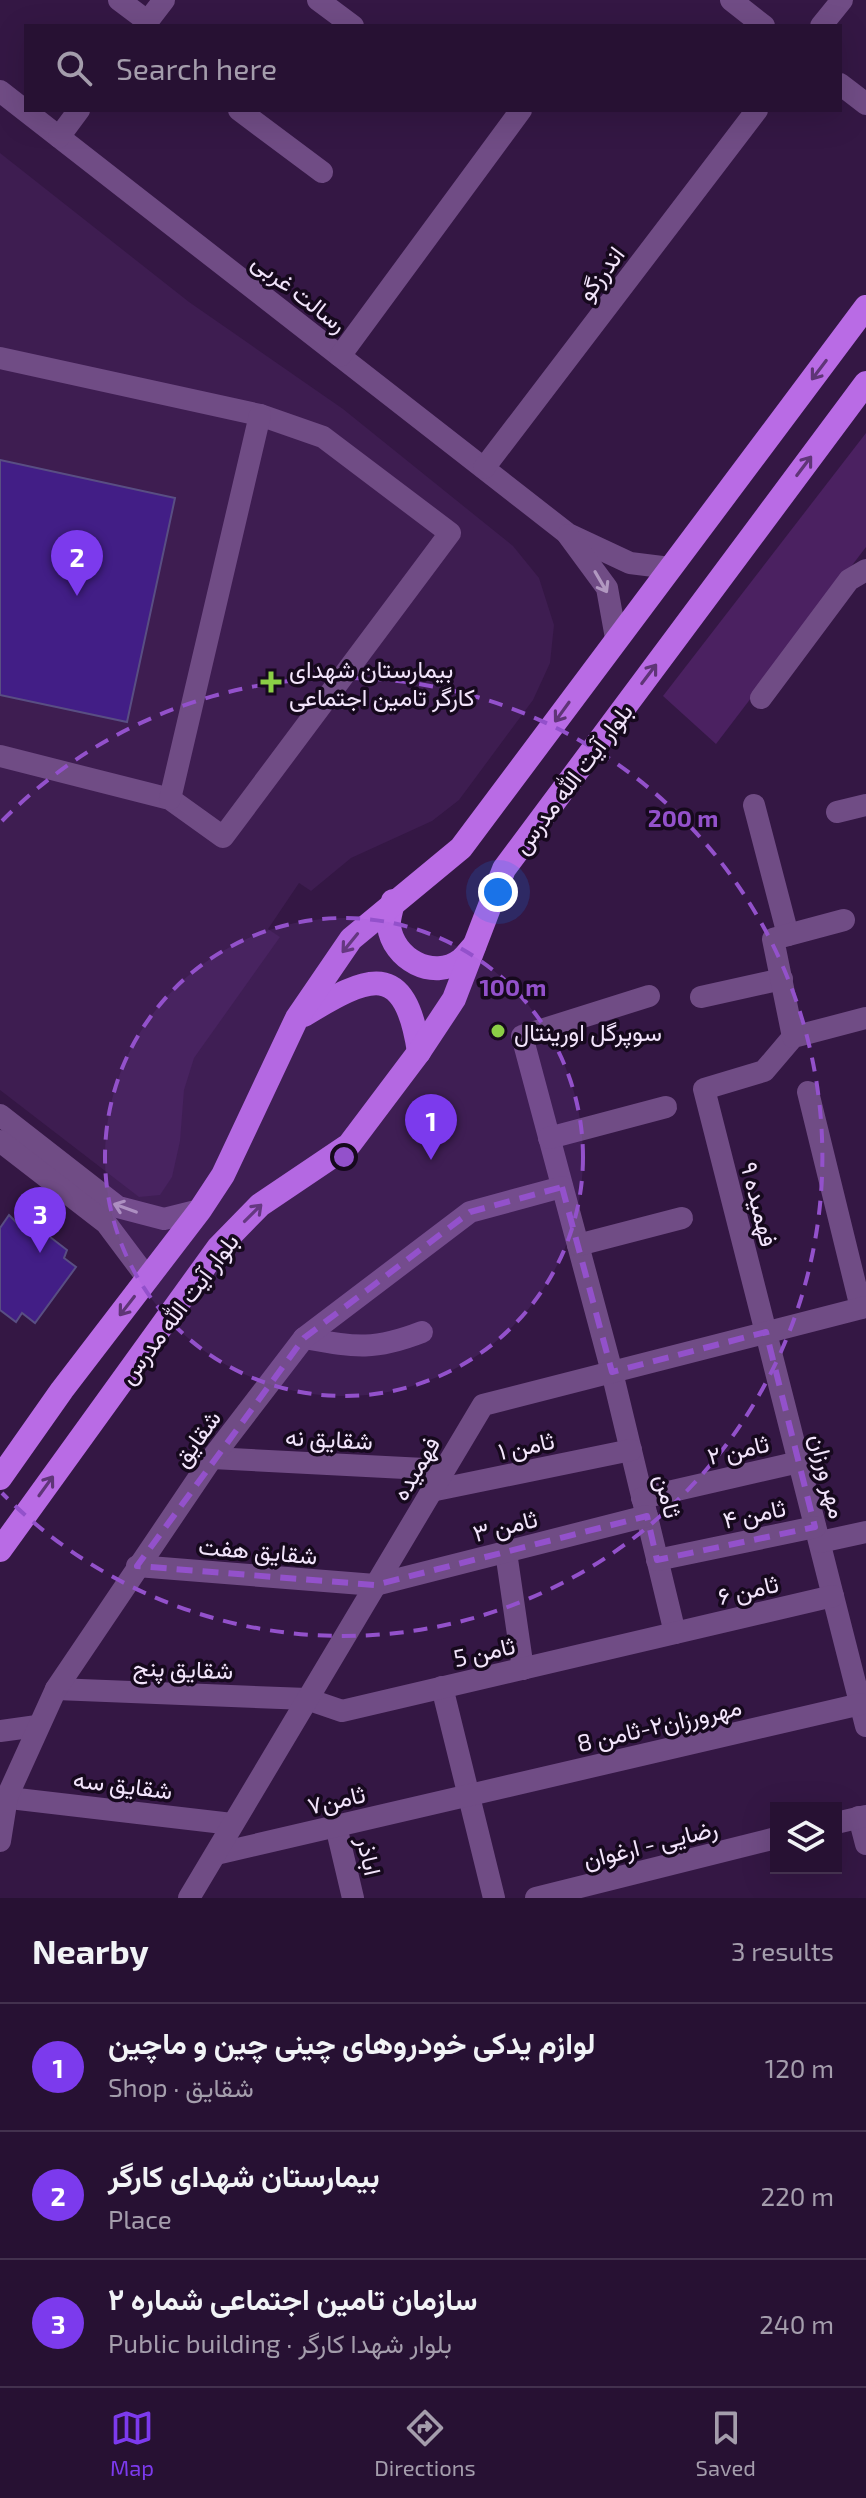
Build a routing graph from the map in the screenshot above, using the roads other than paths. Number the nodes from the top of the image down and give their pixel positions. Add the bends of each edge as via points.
1 (119, 0) edge
2 (164, 0) edge
3 (318, 0) edge
4 (731, 0) edge
5 (842, 0) edge
6 (146, 24) edge
7 (350, 24) edge
8 (761, 24) edge
9 (823, 24) edge
10 (842, 86) edge
11 (0, 91) edge
12 (866, 104) edge
13 (24, 110) edge
14 (27, 112) edge
15 (78, 112) edge
16 (242, 112) edge
17 (520, 112) edge
18 (755, 112) edge
19 (59, 137) junction
20 (322, 172) dead end
21 (866, 307) edge
22 (340, 356) junction
23 (0, 358) edge
24 (866, 383) edge
25 (260, 415) junction
26 (484, 468) junction
27 (568, 534) junction
28 (670, 568) junction
29 (866, 570) edge
30 (616, 638) junction
31 (761, 698) dead end
32 (0, 756) edge
33 (170, 799) junction
34 (754, 805) dead end
35 (866, 805) edge
36 (837, 812) dead end
37 (393, 901) junction
38 (844, 920) dead end
39 (788, 935) junction
40 (476, 944) junction
41 (782, 979) junction
42 (649, 996) dead end
43 (701, 997) dead end
44 (297, 1018) junction
45 (866, 1018) edge
46 (793, 1037) junction
47 (419, 1052) junction
48 (808, 1092) dead end
49 (666, 1107) dead end
50 (0, 1115) edge
51 (549, 1138) junction
52 (0, 1141) edge
53 (562, 1187) junction
54 (200, 1210) junction
55 (682, 1218) dead end
56 (578, 1245) junction
57 (148, 1279) junction
58 (864, 1307) edge
59 (422, 1332) dead end
60 (766, 1332) junction
61 (304, 1338) junction
62 (612, 1372) junction
63 (631, 1450) junction
64 (212, 1458) junction
65 (799, 1462) junction
66 (444, 1470) junction
67 (0, 1478) edge
68 (431, 1491) junction
69 (644, 1507) junction
70 (866, 1532) edge
71 (818, 1534) junction
72 (0, 1550) edge
73 (506, 1552) junction
74 (657, 1560) junction
75 (137, 1566) junction
76 (375, 1585) junction
77 (833, 1596) junction
78 (675, 1633) junction
79 (859, 1666) edge
80 (523, 1669) junction
81 (442, 1687) junction
82 (56, 1689) junction
83 (307, 1699) junction
84 (863, 1715) edge
85 (37, 1726) junction
86 (0, 1731) edge
87 (469, 1795) junction
88 (4, 1797) edge
89 (862, 1816) edge
90 (842, 1821) edge
91 (232, 1824) junction
92 (336, 1826) junction
93 (770, 1840) edge
94 (0, 1841) edge
95 (866, 1844) edge
96 (216, 1854) junction
97 (549, 1896) edge
98 (189, 1898) edge
99 (353, 1898) edge
100 (494, 1898) edge

1 - 6 street
2 - 6 street
3 - 7 street
4 - 8 street
5 - 9 street
10 - 12 street
11 - 13 street, رسالت غربی
14 - 19 street, رسالت غربی
15 - 19 street
16 - 20 street
17 - 22 street
18 - 26 street, اندرزگو
19 - 22 street, رسالت غربی
21 -> 28 main road, بلوار آیت الله مدرس
22 - 26 street, رسالت غربی
23 - 25 street
40 -> 24 main road, بلوار آیت الله مدرس via 504,869
25 - 33 street
25 - 33 street via 323,437 450,533 223,837
26 - 27 street, رسالت غربی
27 - 28 street, رسالت غربی via 630,563
27 -> 30 street, رسالت غربی via 607,588
28 - 30 main road, بلوار آیت الله مدرس
29 - 31 street via 849,580
30 -> 37 main road, بلوار آیت الله مدرس via 461,848
32 - 33 street
34 - 39 street
35 - 36 street
37 - 40 main road via 388,925 396,948 413,964 437,969 460,962
37 -> 44 main road, بلوار آیت الله مدرس via 351,939
38 - 39 street
39 - 41 street via 773,939
40 - 47 main road, بلوار آیت الله مدرس via 454,999
41 - 43 street
41 - 46 street
42 - 51 street, ثامن via 522,1036
44 - 47 main road via 368,982 392,987 415,1022
44 - 54 main road, بلوار آیت الله مدرس via 223,1175
45 - 46 street
46 - 60 street, فهمیده ۹ via 764,1071 704,1089
72 -> 47 main road, بلوار آیت الله مدرس via 218,1248 260,1205 349,1145
48 - 58 street
49 - 51 street
54 -> 50 street via 164,1219 118,1207
51 - 53 street, ثامن
52 - 57 street via 106,1223
53 - 56 street, ثامن
53 - 61 street, شقایق via 470,1212
54 - 57 main road, بلوار آیت الله مدرس
55 - 56 street
56 - 62 street, ثامن
57 -> 67 main road, بلوار آیت الله مدرس
58 - 60 street, فهمیده
59 - 61 street via 391,1344 356,1347
60 - 62 street, فهمیده
60 - 65 street, مهر ورزان
61 - 64 street, شقایق
62 - 63 street, ثامن
62 - 66 street, فهمیده via 483,1405
63 - 68 street, ثامن ۱
63 - 69 street, ثامن
64 - 66 street, شقایق نه
64 - 75 street, شقایق
65 - 69 street, ثامن ۲
65 - 71 street, مهر ورزان
66 - 68 street, فهمیده
68 - 76 street, فهمیده
69 - 73 street, ثامن ۳
69 - 74 street, ثامن
70 - 71 street, ثامن ۴
71 - 74 street, ثامن ۴
71 - 77 street, مهر ورزان
73 - 76 street, ثامن ۳
73 - 80 street
74 - 78 street, ثامن
75 - 76 street, شقایق هفت
75 - 82 street, شقایق
76 - 83 street, فهمیده
77 - 78 street, ثامن ۶
77 - 79 street, مهر ورزان
78 - 80 street, ثامن 5
79 - 84 street, مهر ورزان
80 - 81 street, ثامن 5
81 - 83 street, ثامن 5 via 342,1711
81 - 87 street
82 - 83 street, شقایق پنج
82 - 85 street, شقایق
83 - 91 street, فهمیده
84 - 87 street, مهرورزان۲-ثامن 8
85 - 86 street
85 - 88 street, شقایق
87 - 92 street, ثامن۷
87 - 100 street
88 - 91 street, شقایق سه
88 - 94 street, شقایق
89 - 90 street
89 - 95 street
91 - 96 street, فهمیده
92 - 96 street, ثامن۷
92 - 99 street, اباذر
93 - 97 street, رضایی - ارغوان
96 - 98 street, فهمیده

